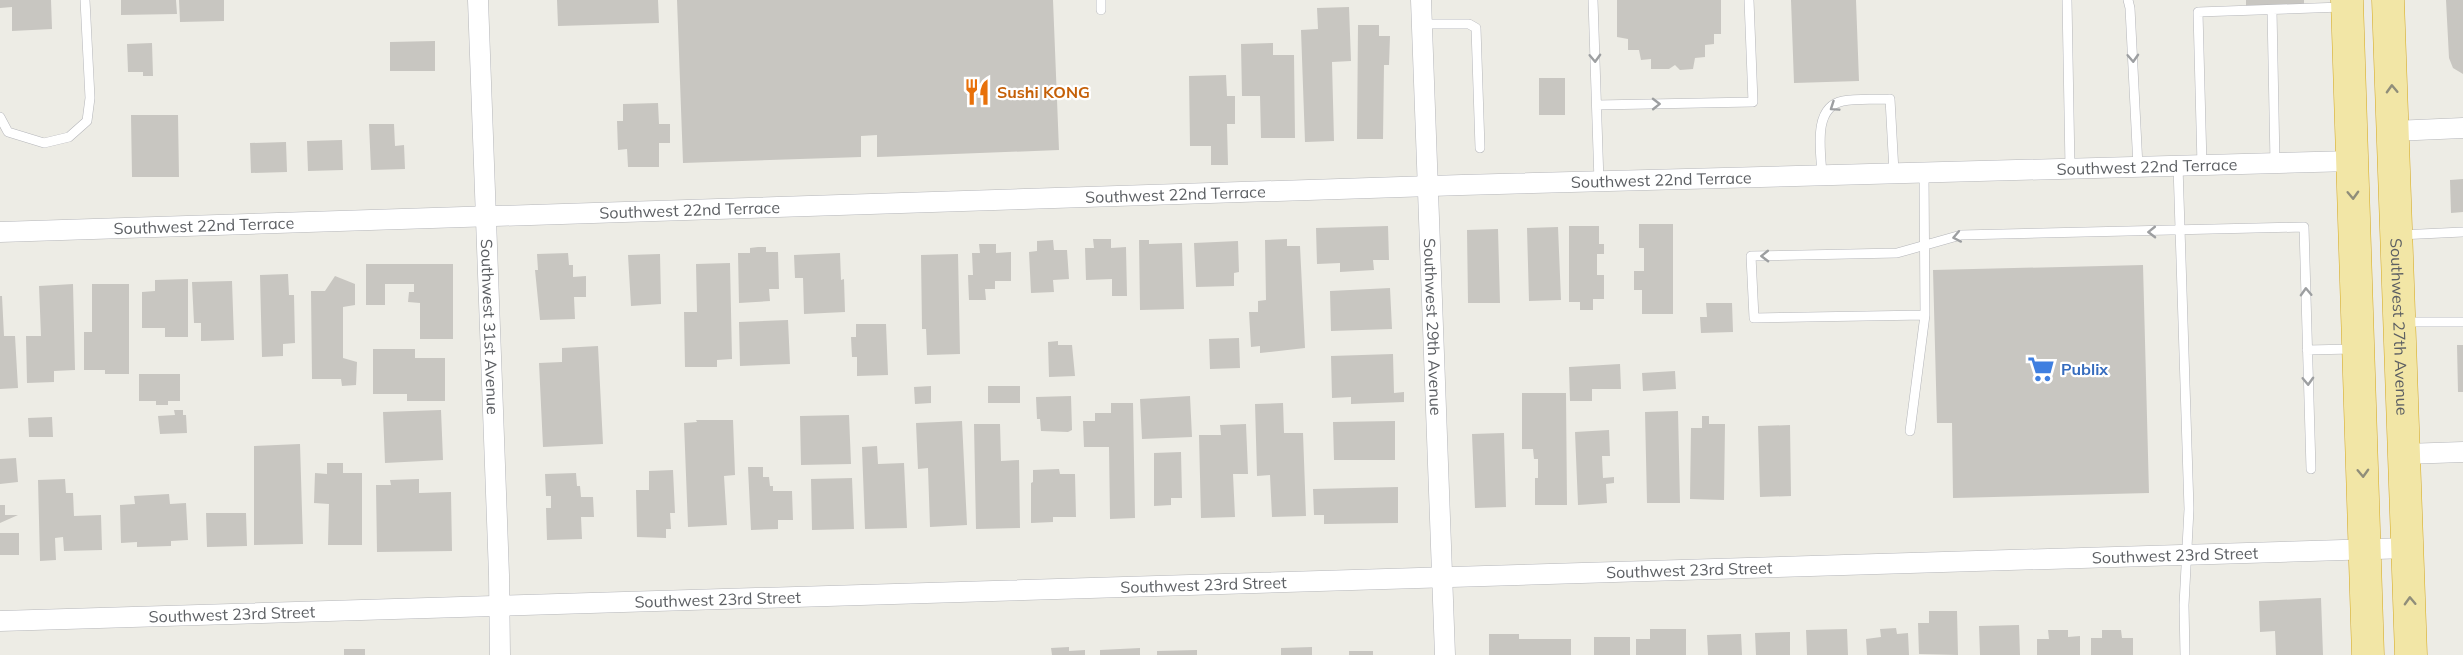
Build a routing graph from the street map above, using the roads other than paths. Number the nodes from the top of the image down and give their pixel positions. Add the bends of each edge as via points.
1 (85, 0) edge
2 (478, 0) edge
3 (1101, 0) edge
4 (1421, 0) edge
5 (1593, 0) edge
6 (1749, 0) edge
7 (2067, 0) edge
8 (2128, 0) edge
9 (2388, 0) edge
10 (2347, 4) edge
11 (1101, 10) dead end
12 (2272, 10) junction
13 (1422, 24) junction
14 (2349, 74) junction
15 (1597, 105) junction
16 (0, 117) edge
17 (2463, 128) edge
18 (2393, 131) junction
19 (1480, 148) dead end
20 (2352, 161) junction
21 (2275, 163) junction
22 (2202, 165) junction
23 (2178, 166) junction
24 (2138, 167) junction
25 (2070, 168) junction
26 (1894, 172) junction
27 (1924, 172) junction
28 (1822, 175) junction
29 (1599, 182) junction
30 (1429, 186) junction
31 (486, 216) junction
32 (2397, 223) junction
33 (2180, 231) junction
34 (0, 232) edge
35 (2463, 232) edge
36 (1924, 245) junction
37 (1925, 315) junction
38 (2400, 322) junction
39 (2463, 322) edge
40 (2358, 349) junction
41 (2307, 350) junction
42 (2360, 394) junction
43 (1910, 431) dead end
44 (2463, 452) edge
45 (2405, 454) junction
46 (2311, 469) dead end
47 (2408, 548) junction
48 (2366, 549) junction
49 (2186, 555) junction
50 (1443, 576) junction
51 (500, 606) junction
52 (0, 621) edge
53 (500, 655) edge
54 (1445, 655) edge
55 (2186, 655) edge
56 (2368, 655) edge
57 (2411, 655) edge

1 - 16 lane via 90,98 87,121 69,137 44,143 8,132
2 - 31 street, Southwest 31st Avenue
3 - 11 lane
4 - 13 street, Southwest 29th Avenue
5 -> 15 lane
15 -> 6 lane via 1752,102
7 - 25 lane
8 -> 24 lane
18 -> 9 highway, Southwest 27th Avenue
10 - 12 lane
10 - 14 highway
12 - 21 lane
12 - 22 lane via 2198,12
13 - 19 lane via 1469,24 1476,28
13 - 30 street, Southwest 29th Avenue
14 - 18 highway via 2358,102 2368,115
14 - 20 highway
15 - 29 lane
17 - 18 street
18 - 32 highway, Southwest 27th Avenue
20 - 21 street, Southwest 22nd Terrace
20 - 32 highway via 2366,166 2387,189
20 -> 40 highway
21 - 22 street, Southwest 22nd Terrace
22 - 23 street, Southwest 22nd Terrace
23 - 24 street, Southwest 22nd Terrace
23 - 33 lane
24 - 25 street, Southwest 22nd Terrace
25 - 27 street, Southwest 22nd Terrace
26 - 27 street, Southwest 22nd Terrace
26 - 28 street, Southwest 22nd Terrace
26 -> 28 lane via 1890,99 1842,101 1831,106 1821,126
27 - 36 lane
28 - 29 street, Southwest 22nd Terrace
29 - 30 street, Southwest 22nd Terrace
30 - 31 street, Southwest 22nd Terrace
30 - 50 street, Southwest 29th Avenue
31 - 34 street, Southwest 22nd Terrace
31 - 51 street, Southwest 31st Avenue
32 - 35 lane
32 - 38 highway, Southwest 27th Avenue
33 -> 36 lane via 1961,235
41 -> 33 lane via 2304,227
33 - 49 lane via 2189,509
36 - 37 lane
36 -> 37 lane via 1897,253 1751,256 1754,318
37 - 43 lane
38 - 39 lane
38 - 45 highway, Southwest 27th Avenue
40 - 41 lane
40 - 42 highway
41 -> 46 lane
42 - 45 highway via 2379,436
42 -> 48 highway
44 - 45 street
45 - 47 highway, Southwest 27th Avenue
47 - 48 street, Southwest 23rd Street
57 -> 47 highway, Southwest 27th Avenue
48 - 49 street, Southwest 23rd Street
48 - 56 highway
49 - 50 street, Southwest 23rd Street
49 - 55 lane
50 - 51 street, Southwest 23rd Street
50 - 54 street, Southwest 29th Avenue
51 - 52 street, Southwest 23rd Street
51 - 53 street, Southwest 31st Avenue

